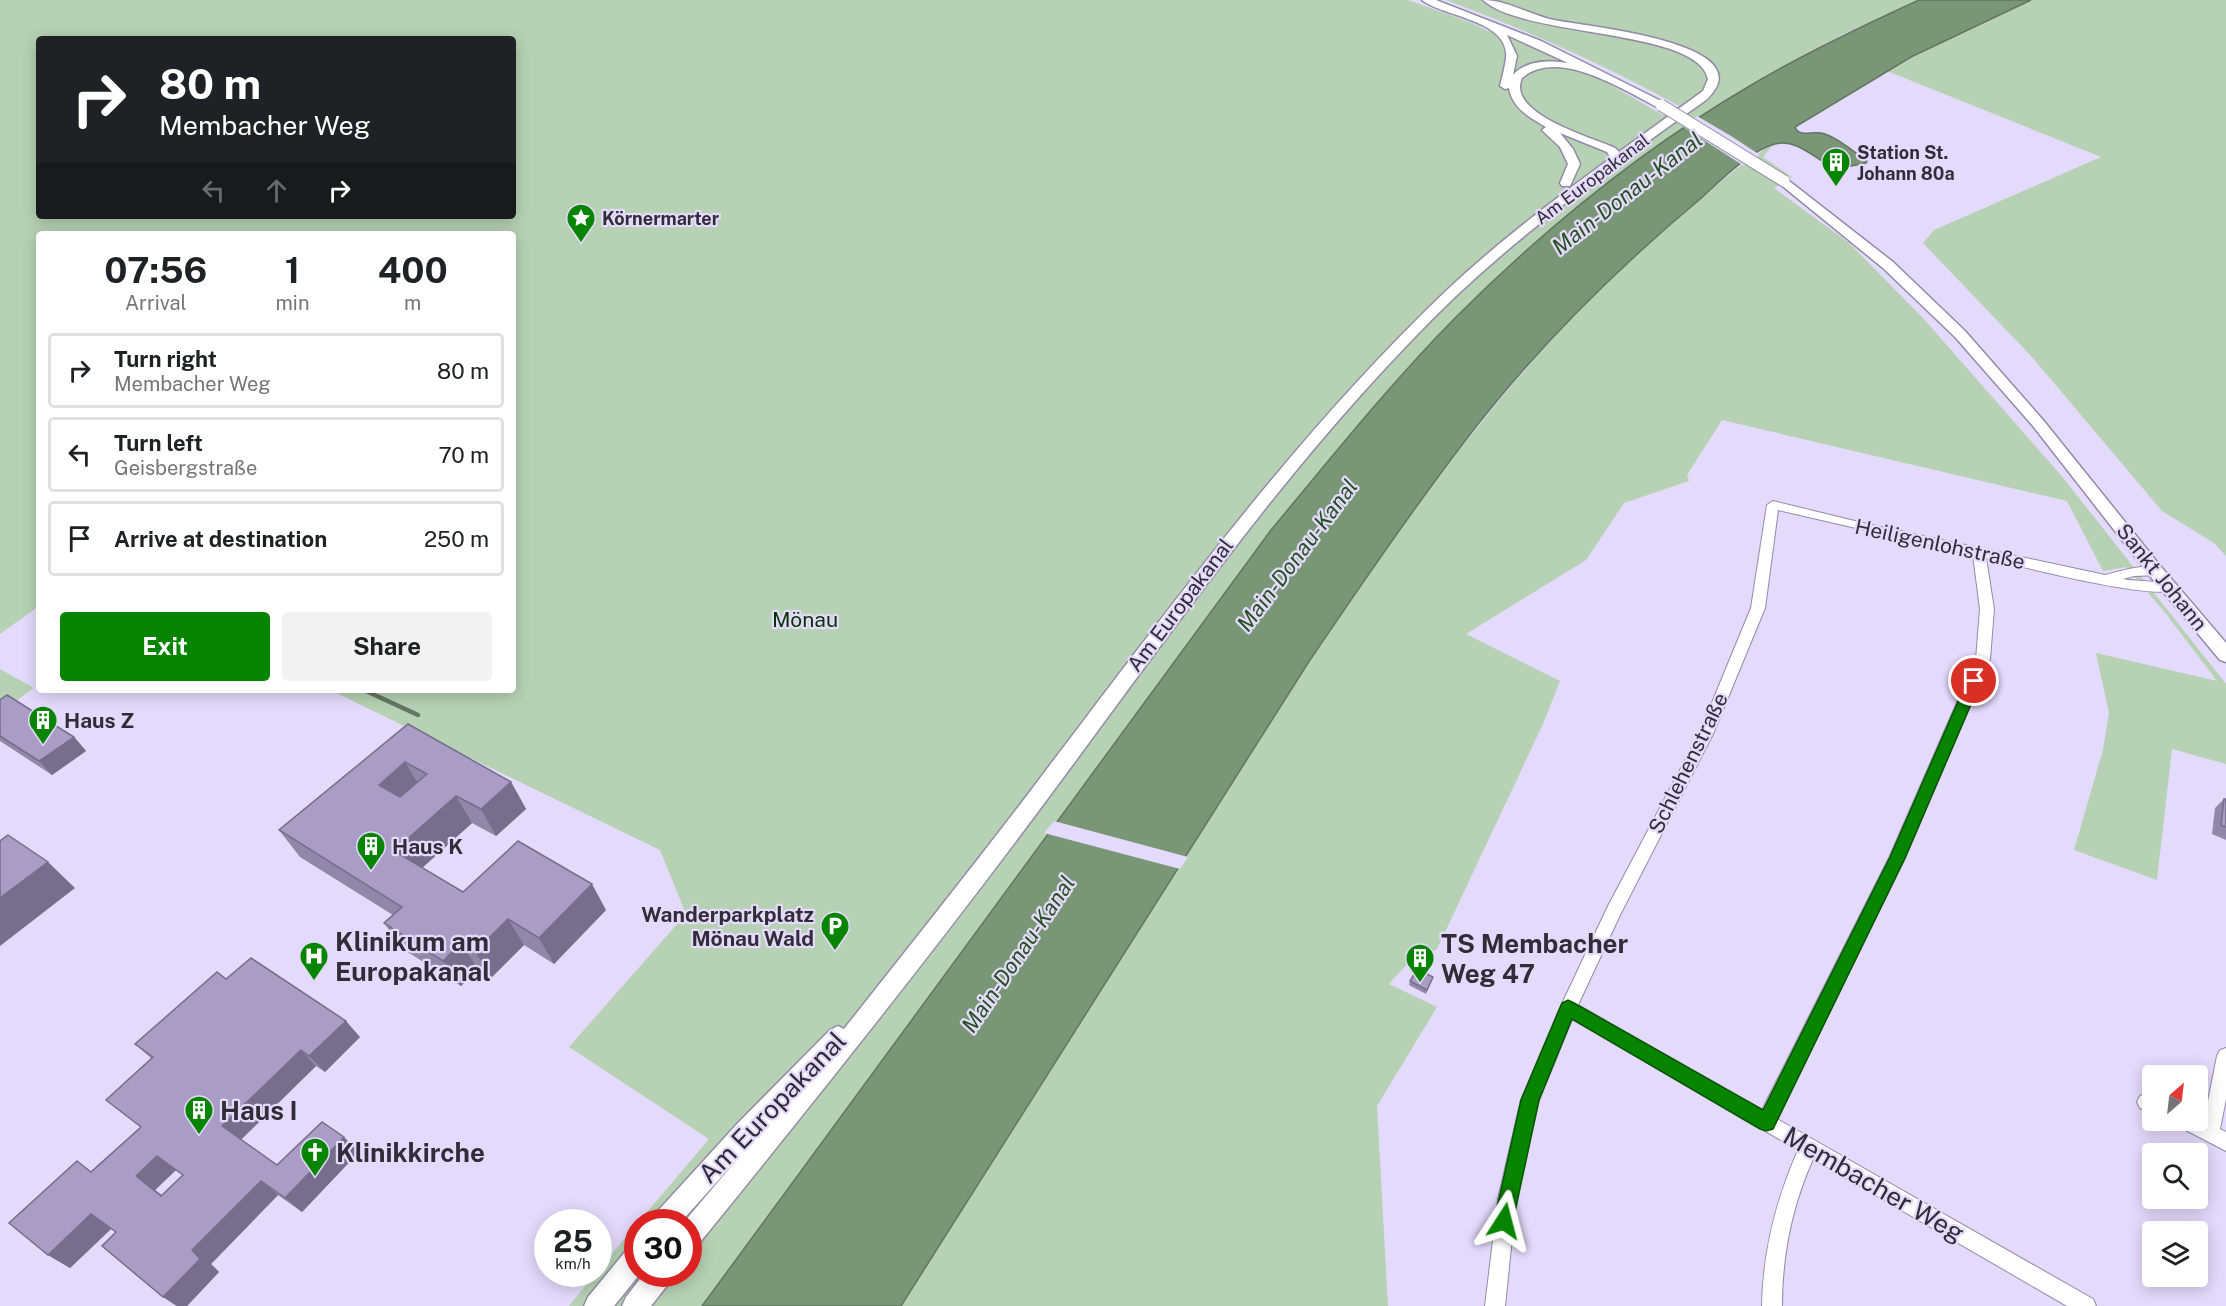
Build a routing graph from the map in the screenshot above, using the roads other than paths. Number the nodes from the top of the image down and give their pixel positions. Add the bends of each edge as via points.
1 (1427, 0) edge
2 (1488, 0) edge
3 (1492, 24) junction
4 (1603, 74) junction
5 (1559, 137) junction
6 (1615, 154) junction
7 (1566, 183) junction
8 (1509, 242) junction
9 (1773, 506) joint
10 (1979, 553) junction
11 (2156, 572) junction
12 (2108, 579) junction
13 (2170, 588) junction
14 (2226, 655) edge
15 (883, 995) junction
16 (1568, 1008) junction
17 (2226, 1056) edge
18 (1766, 1122) junction
19 (2218, 1137) edge
20 (1809, 1146) junction
21 (677, 1209) edge
22 (702, 1220) edge
23 (624, 1273) edge
24 (650, 1287) edge
25 (2079, 1304) edge
26 (597, 1306) edge
27 (635, 1306) edge
28 (1496, 1306) edge
29 (1772, 1306) edge

1 - 3 main road
2 - 6 main road, Am Europakanal via 1534,18 1649,39 1684,50 1698,57 1713,74 1708,93
3 - 4 main road
3 - 5 main road via 1510,49 1505,89 1512,103 1533,122
4 - 6 main road via 1573,66 1538,66 1519,74 1513,87 1520,102 1537,116
4 - 11 main road, Sankt Johann, bridge via 1784,181 1888,265 1951,325 2038,423
5 - 6 main road
5 - 7 main road via 1570,149 1574,164
6 - 7 main road, Am Europakanal
6 - 8 main road, Am Europakanal
7 - 8 main road, Am Europakanal via 1517,229
8 - 15 main road, Am Europakanal via 1400,344 1269,490
9 - 10 street, Heiligenlohstraße
9 - 16 street, Schlehenstraße via 1758,608 1706,734
10 - 12 street, Heiligenlohstraße
10 - 18 street via 1987,609 1983,659 1897,858
11 - 12 street, Heiligenlohstraße via 2133,572
11 - 13 main road, Sankt Johann
12 - 13 street, Heiligenlohstraße via 2137,587
13 - 14 main road, Sankt Johann
15 - 21 main road, Am Europakanal via 779,1096
15 - 22 main road, Am Europakanal
16 - 18 street, Membacher Weg
16 - 28 street, Schlehenstraße via 1530,1100 1507,1198
17 - 19 street
18 - 20 street, Membacher Weg
20 - 25 street, Membacher Weg
20 - 29 street via 1792,1181 1779,1229
23 - 26 main road
24 - 27 main road

